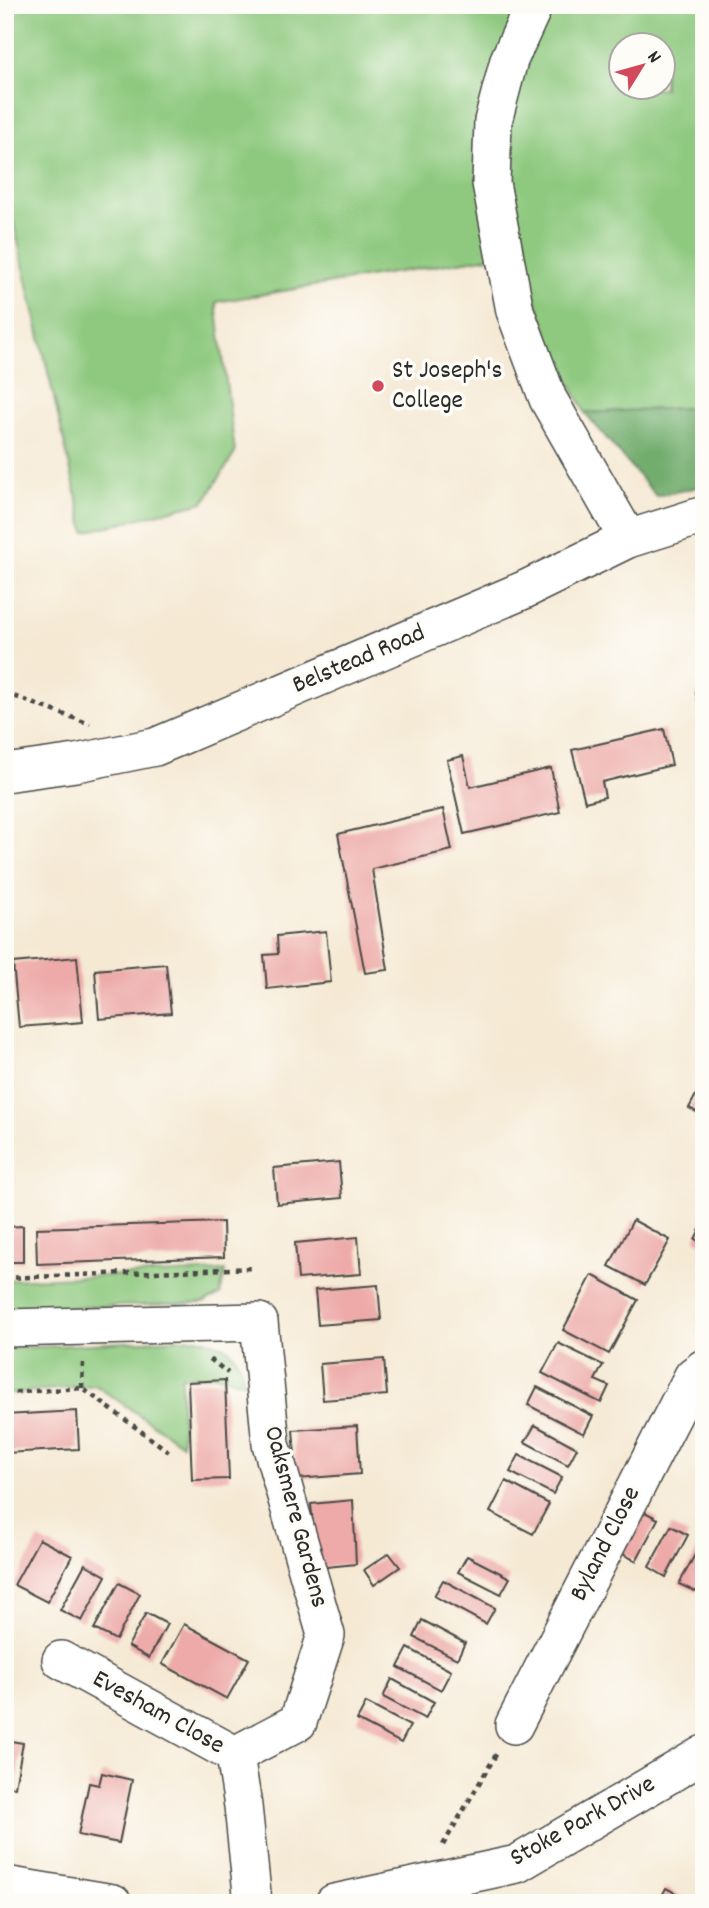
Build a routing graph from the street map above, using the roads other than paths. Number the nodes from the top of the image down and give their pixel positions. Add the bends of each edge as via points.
1 (534, 5) edge
2 (704, 515) edge
3 (628, 539) junction
4 (5, 773) edge
5 (5, 1328) edge
6 (704, 1368) edge
7 (61, 1660) dead end
8 (514, 1725) road end
9 (704, 1754) edge
10 (235, 1755) junction
11 (5, 1885) edge
12 (113, 1903) edge
13 (253, 1903) edge
14 (334, 1903) edge

1 - 3 street via 509,60 493,121 491,183 515,311 548,399
2 - 3 street, Belstead Road
3 - 4 street, Belstead Road via 524,590 155,747
5 - 10 street, Oaksmere Gardens via 259,1322 271,1444 326,1635 298,1722
6 - 8 street, Byland Close via 693,1376
7 - 10 street, Evesham Close
9 - 14 street, Stoke Park Drive via 517,1864
10 - 13 street, Evesham Close
11 - 12 street

